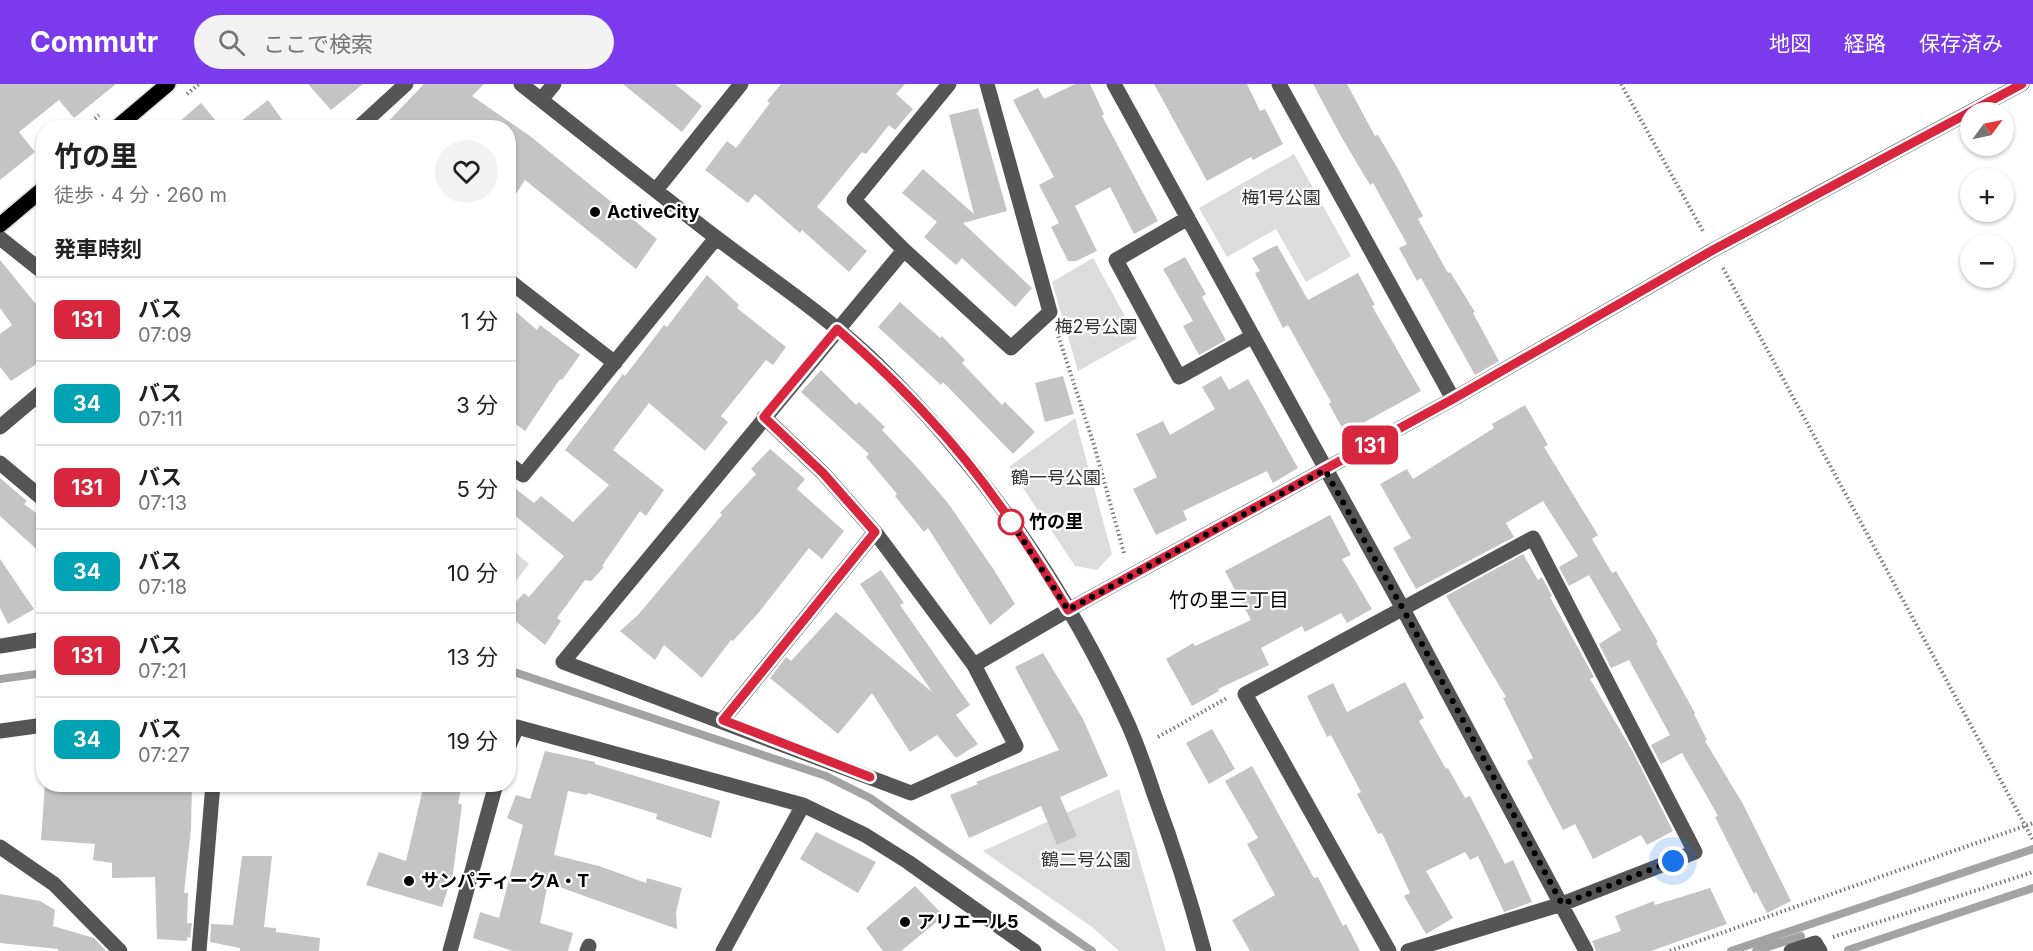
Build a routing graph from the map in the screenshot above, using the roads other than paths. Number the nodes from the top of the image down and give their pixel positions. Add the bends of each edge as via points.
1 (168, 84) edge
2 (406, 84) edge
3 (521, 84) edge
4 (554, 84) edge
5 (741, 84) edge
6 (949, 84) edge
7 (987, 84) edge
8 (1114, 84) edge
9 (1279, 84) edge
10 (2022, 84) edge
11 (541, 100) junction
12 (125, 120) edge
13 (367, 120) edge
14 (656, 190) junction
15 (36, 195) edge
16 (1188, 218) junction
17 (0, 225) edge
18 (0, 238) edge
19 (716, 238) junction
20 (904, 250) junction
21 (36, 267) edge
22 (516, 286) edge
23 (837, 329) junction
24 (1253, 336) junction
25 (615, 363) junction
26 (36, 397) edge
27 (1453, 399) junction
28 (764, 417) junction
29 (0, 427) edge
30 (0, 463) edge
31 (516, 469) edge
32 (1325, 470) junction
33 (36, 493) edge
34 (875, 532) junction
35 (1403, 609) junction
36 (1068, 610) junction
37 (36, 640) edge
38 (0, 646) edge
39 (974, 665) junction
40 (723, 720) junction
41 (36, 726) edge
42 (516, 729) edge
43 (0, 730) edge
44 (212, 792) edge
45 (494, 792) edge
46 (803, 805) junction
47 (0, 847) edge
48 (1562, 904) junction
49 (1817, 947) edge
50 (116, 950) edge
51 (199, 951) edge
52 (450, 951) edge
53 (723, 951) edge
54 (1034, 951) edge
55 (1204, 951) edge
56 (1389, 951) edge
57 (1408, 951) edge
58 (1586, 951) edge
59 (1791, 951) edge

1 - 12 main road
2 - 13 street
3 - 11 street
4 - 11 street
5 - 14 street
6 - 20 street via 854,200
7 - 20 street via 1050,312 1011,348
8 - 16 street
9 - 27 street
10 - 27 street via 1713,250
11 - 14 street
14 - 19 street
15 - 17 main road
16 - 24 street
16 - 24 street via 1116,260 1179,377
18 - 21 street
19 - 23 street
19 - 25 street
20 - 23 street
22 - 25 street
23 - 28 street
23 - 36 street via 930,419 973,471
24 - 32 street
25 - 31 street via 524,475
26 - 29 street
27 - 32 street
28 - 34 street via 823,473
28 - 40 street via 563,662
30 - 33 street
32 - 35 street
32 - 36 street
34 - 39 street
34 - 40 street
35 - 48 street
35 - 48 street via 1533,538 1695,852
35 - 56 street via 1245,694
36 - 39 street
36 - 55 street via 1130,727 1170,837
37 - 38 street
39 - 40 street via 1016,746 912,793
41 - 43 street
42 - 46 street
44 - 51 street
45 - 52 street
46 - 53 street
46 - 54 street via 874,840
47 - 50 street via 54,884
48 - 57 street
48 - 58 street
49 - 59 street

